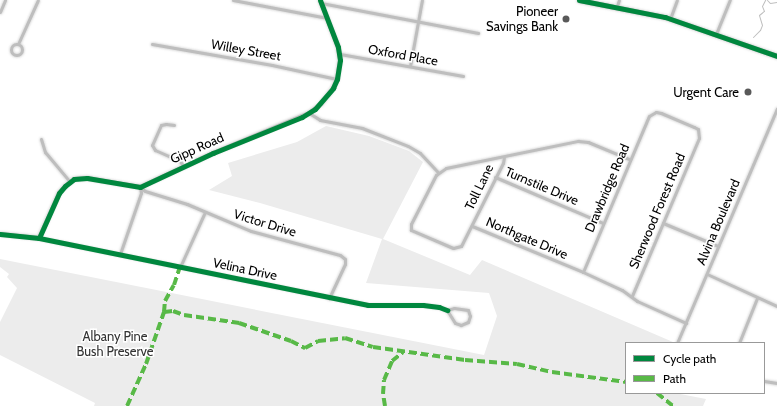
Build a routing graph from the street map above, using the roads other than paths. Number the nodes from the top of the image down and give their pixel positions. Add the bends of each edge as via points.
1 (5, 0) edge
2 (38, 0) edge
3 (233, 0) edge
4 (422, 0) edge
5 (579, 0) edge
6 (619, 0) edge
7 (678, 0) edge
8 (730, 0) edge
9 (321, 2) edge
10 (617, 6) junction
11 (0, 12) edge
12 (327, 18) junction
13 (670, 19) junction
14 (418, 21) junction
15 (478, 33) dead end
16 (716, 34) junction
17 (18, 44) dead end
18 (152, 44) dead end
19 (340, 54) junction
20 (777, 56) edge
21 (410, 66) junction
22 (463, 76) dead end
23 (337, 79) junction
24 (777, 108) edge
25 (310, 113) junction
26 (174, 125) dead end
27 (700, 133) joint
28 (41, 139) dead end
29 (504, 157) junction
30 (629, 159) junction
31 (183, 166) junction
32 (438, 172) junction
33 (495, 177) junction
34 (70, 182) junction
35 (140, 187) junction
36 (205, 212) junction
37 (603, 223) junction
38 (663, 223) junction
39 (472, 226) junction
40 (0, 234) edge
41 (38, 238) junction
42 (718, 246) junction
43 (120, 254) junction
44 (180, 267) junction
45 (583, 272) junction
46 (707, 274) junction
47 (632, 296) junction
48 (329, 298) junction
49 (757, 298) junction
50 (777, 306) edge
51 (447, 310) junction
52 (686, 323) junction
53 (677, 342) edge
54 (739, 342) edge
55 (765, 381) edge
56 (777, 383) edge

1 - 11 street
2 - 17 street
3 - 12 street
4 - 14 street
5 - 10 main road
6 - 10 street
7 - 13 street
8 - 16 street
9 - 12 street, Gipp Road
9 - 14 street
10 - 13 main road
12 - 19 street, Gipp Road
13 - 16 main road
14 - 15 street
14 - 21 street
16 - 20 main road
18 - 23 street, Willey Street
19 - 21 street, Oxford Place
19 - 23 street, Gipp Road
21 - 22 street, Oxford Place
23 - 25 street, Gipp Road via 326,98
24 - 42 street, Alvina Boulevard
25 - 31 street, Gipp Road
25 - 32 street via 320,120 362,128 408,146 420,153
26 - 31 street via 160,125 152,145 155,150 180,161
27 - 30 street, Drawbridge Road via 694,126 661,113 652,113
27 - 38 street, Sherwood Forest Road
28 - 34 street via 45,152
29 - 30 street via 578,141 588,142
29 - 32 street via 453,166
29 - 33 street, Toll Lane
30 - 37 street, Drawbridge Road
31 - 35 street, Gipp Road
32 - 39 street, Northgate Drive via 411,224 411,230 456,248 463,244
33 - 37 street, Turnstile Drive
33 - 39 street, Toll Lane
34 - 35 street via 86,178
34 - 41 street via 59,193
35 - 36 street, Victor Drive
35 - 43 street via 141,193
36 - 44 street
36 - 48 street, Victor Drive via 251,231 342,256 345,264
37 - 45 street, Drawbridge Road
38 - 42 street
38 - 47 street, Sherwood Forest Road
39 - 45 street, Northgate Drive
40 - 41 street
41 - 43 street, Velina Drive
42 - 46 street, Alvina Boulevard
43 - 44 street, Velina Drive
44 - 48 street, Velina Drive
45 - 47 street, Northgate Drive
46 - 49 street
46 - 52 street, Alvina Boulevard
47 - 52 street, Northgate Drive via 637,302
48 - 51 street, Velina Drive via 368,305 423,305
49 - 50 street
49 - 54 street
51 - 51 street, Velina Drive via 458,325 470,319 470,313 465,309
52 - 53 street, Alvina Boulevard
55 - 56 street

